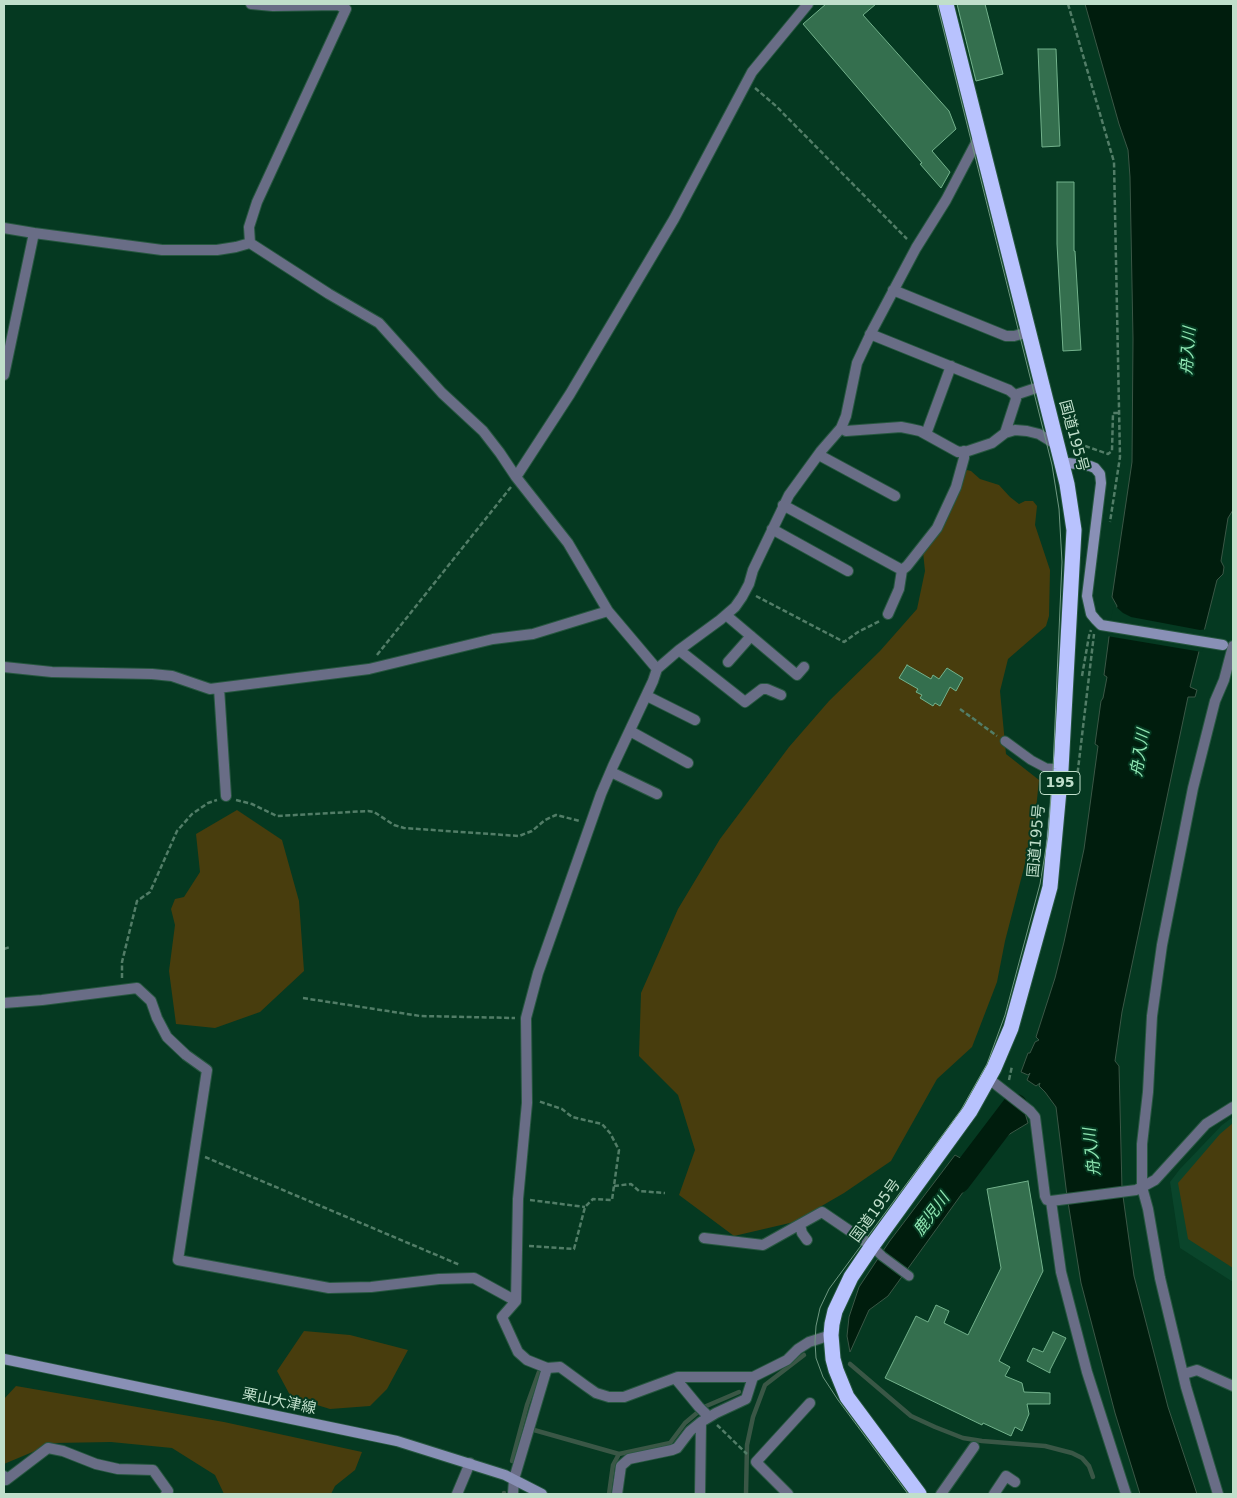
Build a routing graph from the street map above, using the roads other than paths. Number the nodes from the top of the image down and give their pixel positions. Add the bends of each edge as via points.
1 (251, 4) edge
2 (808, 4) edge
3 (946, 4) edge
4 (979, 137) junction
5 (4, 228) edge
6 (34, 233) junction
7 (250, 243) junction
8 (893, 290) junction
9 (1028, 332) junction
10 (870, 334) junction
11 (951, 366) junction
12 (4, 375) edge
13 (1042, 386) junction
14 (1015, 395) junction
15 (841, 428) junction
16 (1005, 433) junction
17 (926, 434) junction
18 (1060, 442) junction
19 (964, 451) junction
20 (819, 454) junction
21 (1061, 462) junction
22 (516, 477) junction
23 (895, 496) dead end
24 (783, 505) junction
25 (772, 529) junction
26 (902, 570) junction
27 (848, 571) dead end
28 (608, 611) junction
29 (888, 614) road end
30 (726, 615) junction
31 (751, 636) junction
32 (1233, 639) edge
33 (1228, 645) edge
34 (679, 650) junction
35 (728, 662) dead end
36 (4, 667) edge
37 (804, 667) dead end
38 (657, 670) junction
39 (219, 688) junction
40 (781, 695) dead end
41 (647, 696) junction
42 (695, 720) dead end
43 (630, 731) junction
44 (1005, 741) road end
45 (688, 763) dead end
46 (1061, 770) junction
47 (611, 772) junction
48 (657, 794) dead end
49 (226, 796) road end
50 (4, 1003) edge
51 (989, 1079) junction
52 (1233, 1107) edge
53 (1139, 1189) junction
54 (1054, 1201) junction
55 (800, 1225) junction
56 (704, 1238) dead end
57 (807, 1240) dead end
58 (877, 1251) junction
59 (909, 1276) dead end
60 (516, 1301) junction
61 (831, 1335) junction
62 (4, 1359) edge
63 (547, 1368) junction
64 (1184, 1374) junction
65 (753, 1377) junction
66 (675, 1378) junction
67 (1233, 1386) edge
68 (810, 1403) dead end
69 (705, 1420) junction
70 (974, 1447) dead end
71 (470, 1463) junction
72 (4, 1476) edge
73 (514, 1479) junction
74 (1015, 1482) dead end
75 (784, 1493) edge
76 (166, 1494) edge
77 (457, 1494) edge
78 (513, 1494) edge
79 (542, 1494) edge
80 (617, 1494) edge
81 (700, 1494) edge
82 (920, 1494) edge
83 (941, 1494) edge
84 (994, 1494) edge
85 (1126, 1494) edge
86 (1218, 1494) edge

1 - 7 street via 338,5 346,9 257,202 248,227
2 - 22 street via 746,81 674,219 570,394
3 - 4 highway, 国道195号 / 195
4 - 8 street
4 - 9 highway, 国道195号 / 195
5 - 6 street
6 - 7 street via 162,250 217,250
6 - 12 street
7 - 22 street via 379,323 442,393 483,431
8 - 9 street via 1006,336
8 - 10 street
9 - 13 highway, 国道195号 / 195
10 - 11 street
10 - 15 street via 857,363
11 - 14 street
11 - 17 street
13 - 14 street
13 - 18 highway, 国道195号 / 195
14 - 16 street
15 - 17 street via 846,431 901,427
15 - 20 street
16 - 18 street via 1027,431
16 - 19 street via 992,443
17 - 19 street via 953,450
18 - 21 highway, 国道195号 / 195
19 - 26 street via 956,487 937,528
20 - 23 street
20 - 24 street
21 - 33 main road via 1090,466 1100,474 1087,596 1091,614 1101,625
21 - 46 highway, 国道195号 / 195 via 1070,494 1074,530
22 - 28 street via 568,543
24 - 25 street
24 - 26 street
25 - 27 street
25 - 30 street via 746,591
26 - 29 street via 899,589
28 - 38 street
28 - 39 street via 533,634 493,638 371,669
30 - 31 street
30 - 34 street
31 - 35 street
31 - 37 street via 797,675
32 - 33 street
33 - 53 street via 1224,680 1215,701 1193,788 1162,945 1152,1016
34 - 38 street
34 - 40 street via 744,702 767,689
36 - 39 street via 52,672 152,674 172,676 210,690
38 - 41 street
39 - 49 street
41 - 42 street
41 - 43 street
43 - 45 street
43 - 47 street
44 - 46 lane via 1046,768
46 - 51 highway, 国道195号 / 195 via 1050,887 1011,1028
47 - 48 street
47 - 60 street via 541,965 526,1018 527,1097 518,1199
50 - 60 street via 137,988 151,1001 167,1037 206,1070 178,1260 330,1288 474,1278
51 - 54 street via 1035,1117 1045,1196 1047,1200
51 - 58 highway, 国道195号 / 195
52 - 53 street via 1206,1124 1155,1180
53 - 54 street
53 - 64 street via 1148,1208 1160,1278
54 - 85 street via 1061,1272 1087,1372
55 - 56 street via 763,1245
55 - 57 street
55 - 58 street via 822,1212
58 - 59 lane
58 - 61 highway, 国道195号 / 195 via 851,1277 835,1311
60 - 63 street via 502,1317 518,1352 527,1360
61 - 65 street via 809,1342 788,1360
61 - 82 highway, 国道195号 / 195 via 836,1370 847,1397
62 - 71 main road, 栗山大津線 via 397,1441
63 - 66 street via 560,1367 596,1393 609,1397 624,1397
63 - 73 street
64 - 67 street via 1197,1370
64 - 86 street
65 - 66 street
65 - 69 street via 746,1399
66 - 69 street via 699,1407
68 - 75 street via 756,1462
69 - 80 street via 690,1431 677,1448 629,1459 621,1466
69 - 81 street
70 - 83 street
71 - 73 main road, 栗山大津線
71 - 77 street
72 - 76 street via 6,1480 48,1448 103,1466 153,1470 168,1491
73 - 78 street
73 - 79 main road, 栗山大津線
74 - 84 street via 1006,1476

